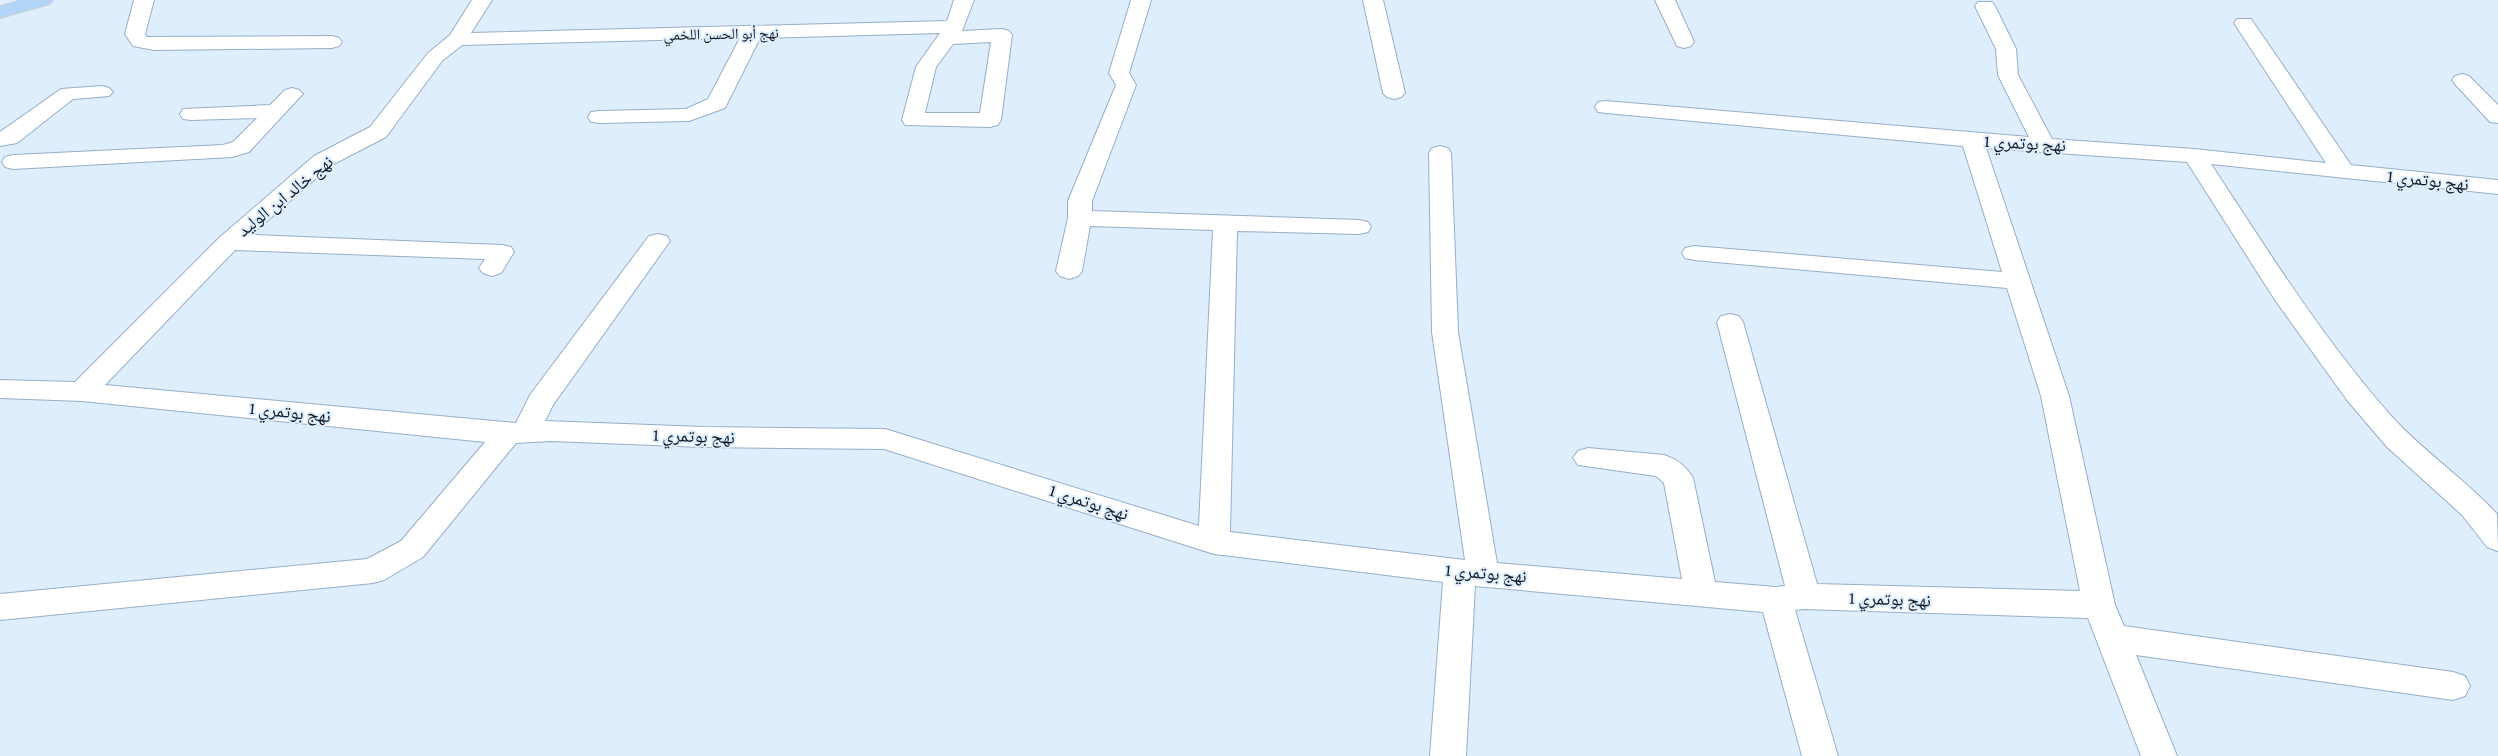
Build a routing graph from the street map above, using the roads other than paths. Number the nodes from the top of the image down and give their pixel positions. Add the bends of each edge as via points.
1 (43, 0) edge
2 (144, 0) edge
3 (482, 0) edge
4 (964, 0) edge
5 (1141, 0) edge
6 (1373, 0) edge
7 (1664, 0) edge
8 (1985, 6) dead end
9 (0, 12) edge
10 (2244, 24) dead end
11 (752, 33) junction
12 (951, 33) junction
13 (458, 39) junction
14 (332, 42) dead end
15 (1684, 42) dead end
16 (2462, 80) dead end
17 (102, 92) dead end
18 (1394, 93) dead end
19 (292, 94) dead end
20 (1606, 107) dead end
21 (276, 111) junction
22 (191, 114) dead end
23 (599, 117) dead end
24 (2498, 117) edge
25 (1972, 140) junction
26 (2043, 144) junction
27 (1440, 153) dead end
28 (4, 154) edge
29 (2194, 156) junction
30 (2344, 172) junction
31 (2498, 187) edge
32 (1080, 218) junction
33 (1225, 223) junction
34 (1359, 227) dead end
35 (658, 241) dead end
36 (229, 242) junction
37 (1694, 253) dead end
38 (492, 268) dead end
39 (1069, 271) dead end
40 (2018, 281) junction
41 (1730, 322) dead end
42 (0, 390) edge
43 (82, 392) junction
44 (517, 433) junction
45 (1588, 458) dead end
46 (2498, 539) edge
47 (1214, 542) junction
48 (1472, 572) junction
49 (1701, 593) junction
50 (1790, 598) junction
51 (2099, 604) junction
52 (0, 607) edge
53 (2111, 638) junction
54 (2453, 686) dead end
55 (1448, 756) edge
56 (1820, 756) edge
57 (2159, 756) edge

1 - 9 main road
2 - 14 street via 135,34 140,42
3 - 13 street, نهج خالد ابن الوليد
4 - 12 street
5 - 32 street via 1119,73 1126,84 1080,201
6 - 18 street
7 - 15 street
8 - 26 street via 2006,48 2008,75
10 - 30 street
11 - 12 street, نهج أبو الحسن اللخمي
11 - 13 street, نهج أبو الحسن اللخمي
11 - 23 street via 716,103 689,116
12 - 12 street, نهج أبو الحسن اللخمي via 926,68 912,120 990,120 1002,36
13 - 36 street, نهج خالد ابن الوليد via 435,57 378,132 322,161
16 - 24 street
17 - 28 street via 68,93
19 - 21 street
20 - 25 street
21 - 22 street
21 - 28 street via 241,147 224,152
25 - 26 street, نهج بوتمري 1
25 - 40 street, نهج بوتمري 1
26 - 29 street, نهج بوتمري 1
27 - 48 street via 1445,332
29 - 30 street, نهج بوتمري 1
29 - 46 street via 2311,332 2362,400 2413,456 2470,505
30 - 31 street, نهج بوتمري 1
32 - 33 street
32 - 39 street
33 - 34 street
33 - 47 street
35 - 44 street
36 - 38 street via 502,252
36 - 43 street, نهج خالد ابن الوليد
37 - 40 street
40 - 51 street, نهج بوتمري 1 via 2055,396
41 - 50 street
42 - 43 street, نهج بوتمري 1
43 - 44 street, نهج بوتمري 1
44 - 47 street, نهج بوتمري 1 via 551,431 885,439
44 - 52 street via 412,549 373,571
45 - 49 street via 1664,466 1678,478
47 - 48 street, نهج بوتمري 1
48 - 49 street, نهج بوتمري 1
48 - 55 street
49 - 50 street, نهج بوتمري 1
50 - 51 street, نهج بوتمري 1
50 - 56 street
51 - 53 street, نهج بوتمري 1
53 - 54 street
53 - 57 street, نهج بوتمري 1

